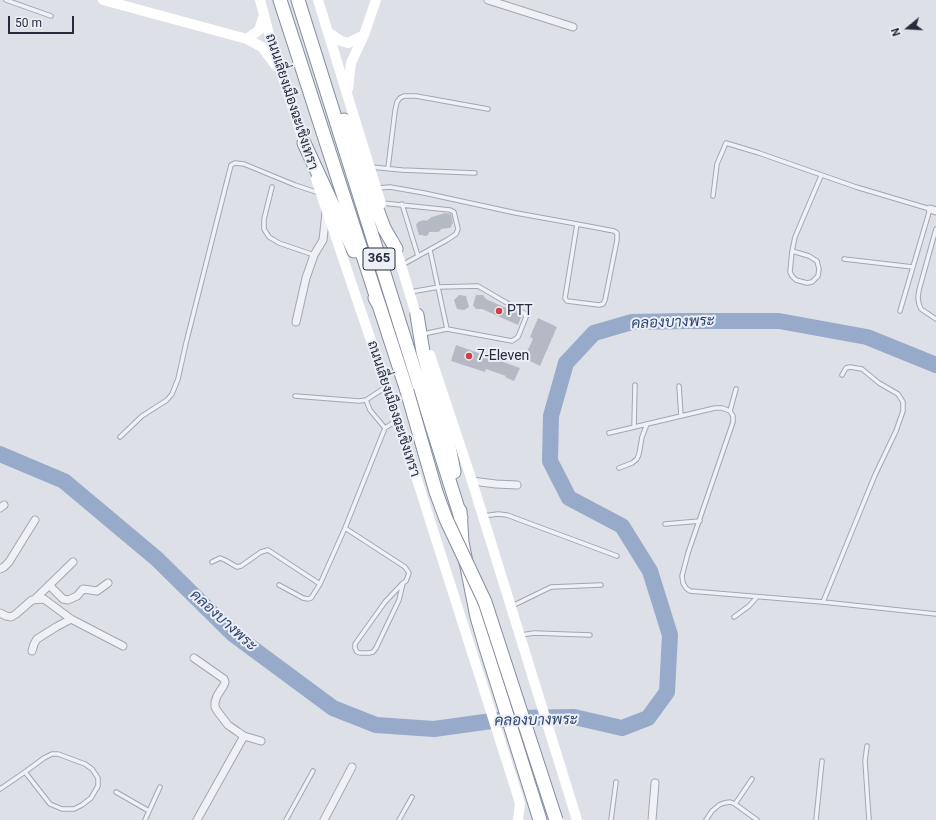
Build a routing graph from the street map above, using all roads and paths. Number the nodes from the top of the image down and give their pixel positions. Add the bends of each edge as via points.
1 (6, 0) edge
2 (103, 0) edge
3 (260, 0) edge
4 (280, 0) edge
5 (299, 0) edge
6 (318, 0) edge
7 (376, 0) edge
8 (488, 0) edge
9 (264, 15) junction
10 (51, 16) dead end
11 (573, 27) dead end
12 (329, 33) junction
13 (364, 35) junction
14 (246, 39) junction
15 (347, 94) junction
16 (488, 109) dead end
17 (294, 110) junction
18 (304, 143) junction
19 (370, 167) junction
20 (388, 168) junction
21 (475, 173) dead end
22 (821, 176) junction
23 (272, 188) dead end
24 (376, 188) junction
25 (320, 193) junction
26 (713, 196) dead end
27 (381, 203) junction
28 (402, 204) junction
29 (933, 210) edge
30 (326, 211) junction
31 (577, 224) junction
32 (936, 229) edge
33 (396, 249) junction
34 (430, 250) junction
35 (792, 251) junction
36 (314, 255) junction
37 (418, 256) junction
38 (844, 258) dead end
39 (402, 266) junction
40 (913, 267) junction
41 (439, 287) junction
42 (409, 292) junction
43 (379, 305) junction
44 (900, 311) dead end
45 (416, 315) junction
46 (936, 319) edge
47 (296, 322) dead end
48 (447, 329) junction
49 (423, 334) junction
50 (842, 375) dead end
51 (635, 385) dead end
52 (679, 386) dead end
53 (386, 387) junction
54 (736, 389) dead end
55 (295, 396) dead end
56 (366, 400) junction
57 (730, 411) junction
58 (681, 416) junction
59 (398, 420) junction
60 (647, 424) junction
61 (385, 428) junction
62 (634, 428) junction
63 (609, 433) dead end
64 (120, 437) dead end
65 (619, 468) dead end
66 (472, 481) junction
67 (516, 485) dead end
68 (482, 516) junction
69 (461, 518) junction
70 (35, 520) dead end
71 (700, 521) junction
72 (665, 524) dead end
73 (345, 528) junction
74 (617, 556) dead end
75 (73, 562) dead end
76 (212, 562) dead end
77 (0, 569) edge
78 (108, 583) dead end
79 (403, 583) junction
80 (320, 584) junction
81 (49, 585) junction
82 (279, 585) dead end
83 (601, 585) dead end
84 (757, 597) junction
85 (36, 598) junction
86 (823, 602) junction
87 (511, 607) junction
88 (0, 613) edge
89 (936, 614) edge
90 (734, 617) dead end
91 (71, 619) junction
92 (520, 635) junction
93 (590, 635) dead end
94 (123, 646) dead end
95 (32, 651) dead end
96 (194, 658) dead end
97 (244, 736) junction
98 (261, 740) dead end
99 (867, 746) dead end
100 (822, 761) dead end
101 (352, 767) dead end
102 (313, 771) dead end
103 (25, 772) junction
104 (752, 779) dead end
105 (616, 782) dead end
106 (655, 783) dead end
107 (160, 787) dead end
108 (0, 789) edge
109 (116, 792) dead end
110 (412, 797) dead end
111 (571, 798) junction
112 (520, 803) junction
113 (735, 804) junction
114 (149, 811) junction
115 (145, 820) edge
116 (197, 820) edge
117 (286, 820) edge
118 (324, 820) edge
119 (399, 820) edge
120 (518, 820) edge
121 (524, 820) edge
122 (540, 820) edge
123 (556, 820) edge
124 (573, 820) edge
125 (577, 820) edge
126 (611, 820) edge
127 (652, 820) edge
128 (706, 820) edge
129 (757, 820) edge
130 (816, 820) edge
131 (869, 820) edge

1 - 10 lane
2 - 14 main road
3 - 9 main road, ถนนเลี่ยงเมืองฉะเชิงเทรา / 365
4 - 43 highway, ถนนเลี่ยงเมืองฉะเชิงเทรา / 365
5 - 33 highway via 384,228
5 - 69 highway, 365
6 - 12 main road, 365
7 - 13 main road
8 - 11 street
9 - 14 main road via 259,30
9 - 17 main road, ถนนเลี่ยงเมืองฉะเชิงเทรา / 365
12 - 13 main road via 348,43
12 - 15 main road, 365
13 - 15 main road via 351,63
14 - 17 main road via 262,47 270,57
15 - 19 main road, 365
16 - 20 lane via 416,96 400,98 395,111
17 - 18 main road, ถนนเลี่ยงเมืองฉะเชิงเทรา / 365
18 - 25 main road, ถนนเลี่ยงเมืองฉะเชิงเทรา / 365
18 - 43 highway
19 - 20 lane
19 - 24 main road, 365
20 - 21 lane
22 - 26 lane via 726,143 717,164
22 - 29 lane
22 - 35 lane via 795,236
23 - 36 lane via 264,229 279,244
24 - 27 main road, 365
24 - 31 lane via 390,187 424,193
25 - 30 main road, ถนนเลี่ยงเมืองฉะเชิงเทรา / 365
25 - 64 lane via 244,164 235,163 231,166 178,379 172,394 142,416
27 - 28 lane
27 - 33 main road, 365
28 - 34 lane via 454,212 458,229 456,234
28 - 37 lane
29 - 40 lane
30 - 36 street via 323,240
30 - 53 main road, ถนนเลี่ยงเมืองฉะเชิงเทรา / 365
31 - 31 lane via 565,298 567,301 599,306 605,300 617,233
32 - 46 lane via 918,298 921,310
33 - 39 main road, 365
34 - 37 lane
34 - 41 lane
35 - 35 lane via 817,261 818,276 812,282 796,280 792,276
36 - 47 street
37 - 39 lane
38 - 40 lane
39 - 42 main road, 365
40 - 44 lane
41 - 42 lane
41 - 48 lane
41 - 48 lane via 478,286 524,313 526,317 518,337 512,341
42 - 45 main road, 365
43 - 123 highway, bridge via 436,492 487,608
45 - 49 main road, 365
45 - 69 highway via 423,352 447,436
48 - 49 lane
49 - 66 main road, 365
50 - 86 lane via 846,368 862,369 879,384 898,394 903,402 903,411
51 - 62 lane
52 - 58 lane
53 - 56 lane
53 - 59 main road, ถนนเลี่ยงเมืองฉะเชิงเทรา / 365
54 - 57 lane
55 - 56 lane
56 - 61 lane via 370,410
57 - 58 lane via 715,408
57 - 71 lane via 733,422
58 - 60 lane
59 - 61 lane
59 - 112 main road, ถนนเลี่ยงเมืองฉะเชิงเทรา / 365
60 - 62 lane
60 - 65 lane via 637,459
61 - 73 lane
62 - 63 lane
66 - 67 street
66 - 68 main road, 365
68 - 74 lane via 507,515
68 - 87 main road, 365
69 - 122 highway via 462,542 470,587 486,648
70 - 77 street via 9,562
71 - 72 lane
71 - 84 lane via 682,576 686,588 696,592
73 - 79 lane via 408,570 408,576
73 - 80 lane
75 - 81 street
76 - 80 lane via 220,558 237,567 268,550
78 - 81 street via 97,592 83,589 77,596 68,600 63,599
79 - 79 lane via 399,600 376,648 373,652 360,654 354,648 355,644 385,602
80 - 82 lane via 312,598 308,599
81 - 85 street
83 - 87 lane via 551,587
84 - 86 lane
84 - 90 lane
85 - 88 street via 11,617
85 - 91 street via 44,599
86 - 89 lane
87 - 92 main road, 365
91 - 94 street
91 - 95 street via 37,639
92 - 93 lane
92 - 111 main road, 365
96 - 97 street via 224,679 224,685 214,707 228,725
97 - 98 street
97 - 116 street
99 - 131 lane via 865,761
100 - 130 lane
101 - 118 street
102 - 117 lane
103 - 103 lane via 50,804 62,809 74,809 82,805 91,798 98,786 98,778 92,769 58,754 52,754
103 - 108 lane
104 - 113 lane
105 - 126 lane
106 - 127 street
107 - 114 lane
109 - 114 lane
110 - 119 lane
111 - 124 main road
111 - 125 main road, 365
112 - 120 main road, ถนนเลี่ยงเมืองฉะเชิงเทรา / 365
112 - 121 main road
113 - 128 lane via 730,802 719,805
113 - 129 lane
114 - 115 lane

